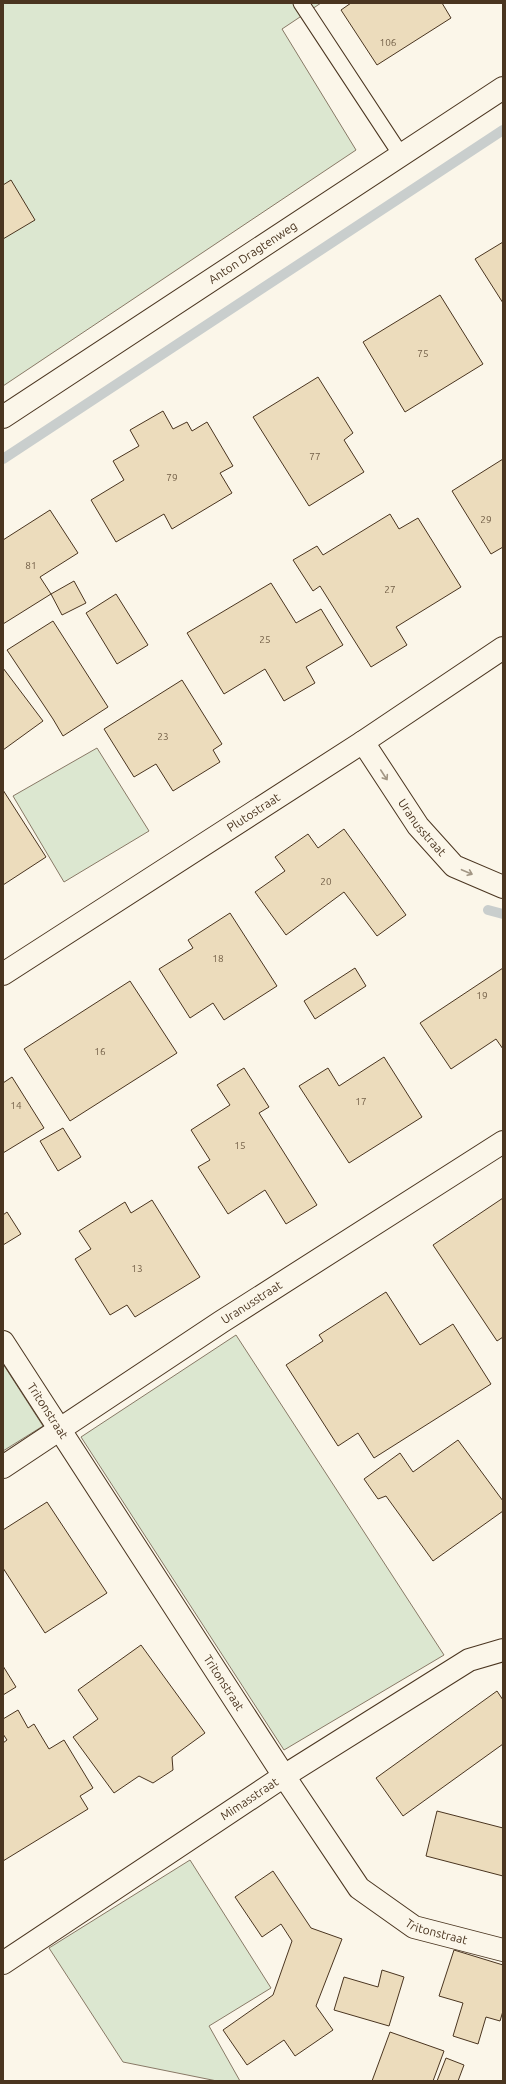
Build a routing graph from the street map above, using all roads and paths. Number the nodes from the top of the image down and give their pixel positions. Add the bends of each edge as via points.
1 (301, 3) edge
2 (503, 88) edge
3 (401, 155) junction
4 (3, 417) edge
5 (503, 648) edge
6 (363, 742) junction
7 (503, 887) edge
8 (3, 974) edge
9 (503, 1142) edge
10 (3, 1342) edge
11 (61, 1429) junction
12 (3, 1467) edge
13 (503, 1650) edge
14 (284, 1776) junction
15 (503, 1950) edge
16 (3, 1963) edge

1 - 3 lane
2 - 3 street, Anton Dragtenweg
3 - 4 street, Anton Dragtenweg
5 - 6 street, Plutostraat
6 -> 7 street, Uranusstraat via 418,826 454,866
6 - 8 street, Plutostraat
9 - 11 street, Uranusstraat via 221,1322
10 - 11 street, Tritonstraat
11 - 12 street, Uranusstraat
11 - 14 street, Tritonstraat
13 - 14 street, Mimasstraat via 469,1660
14 - 15 street, Tritonstraat via 360,1888 414,1927
14 - 16 street, Mimasstraat

